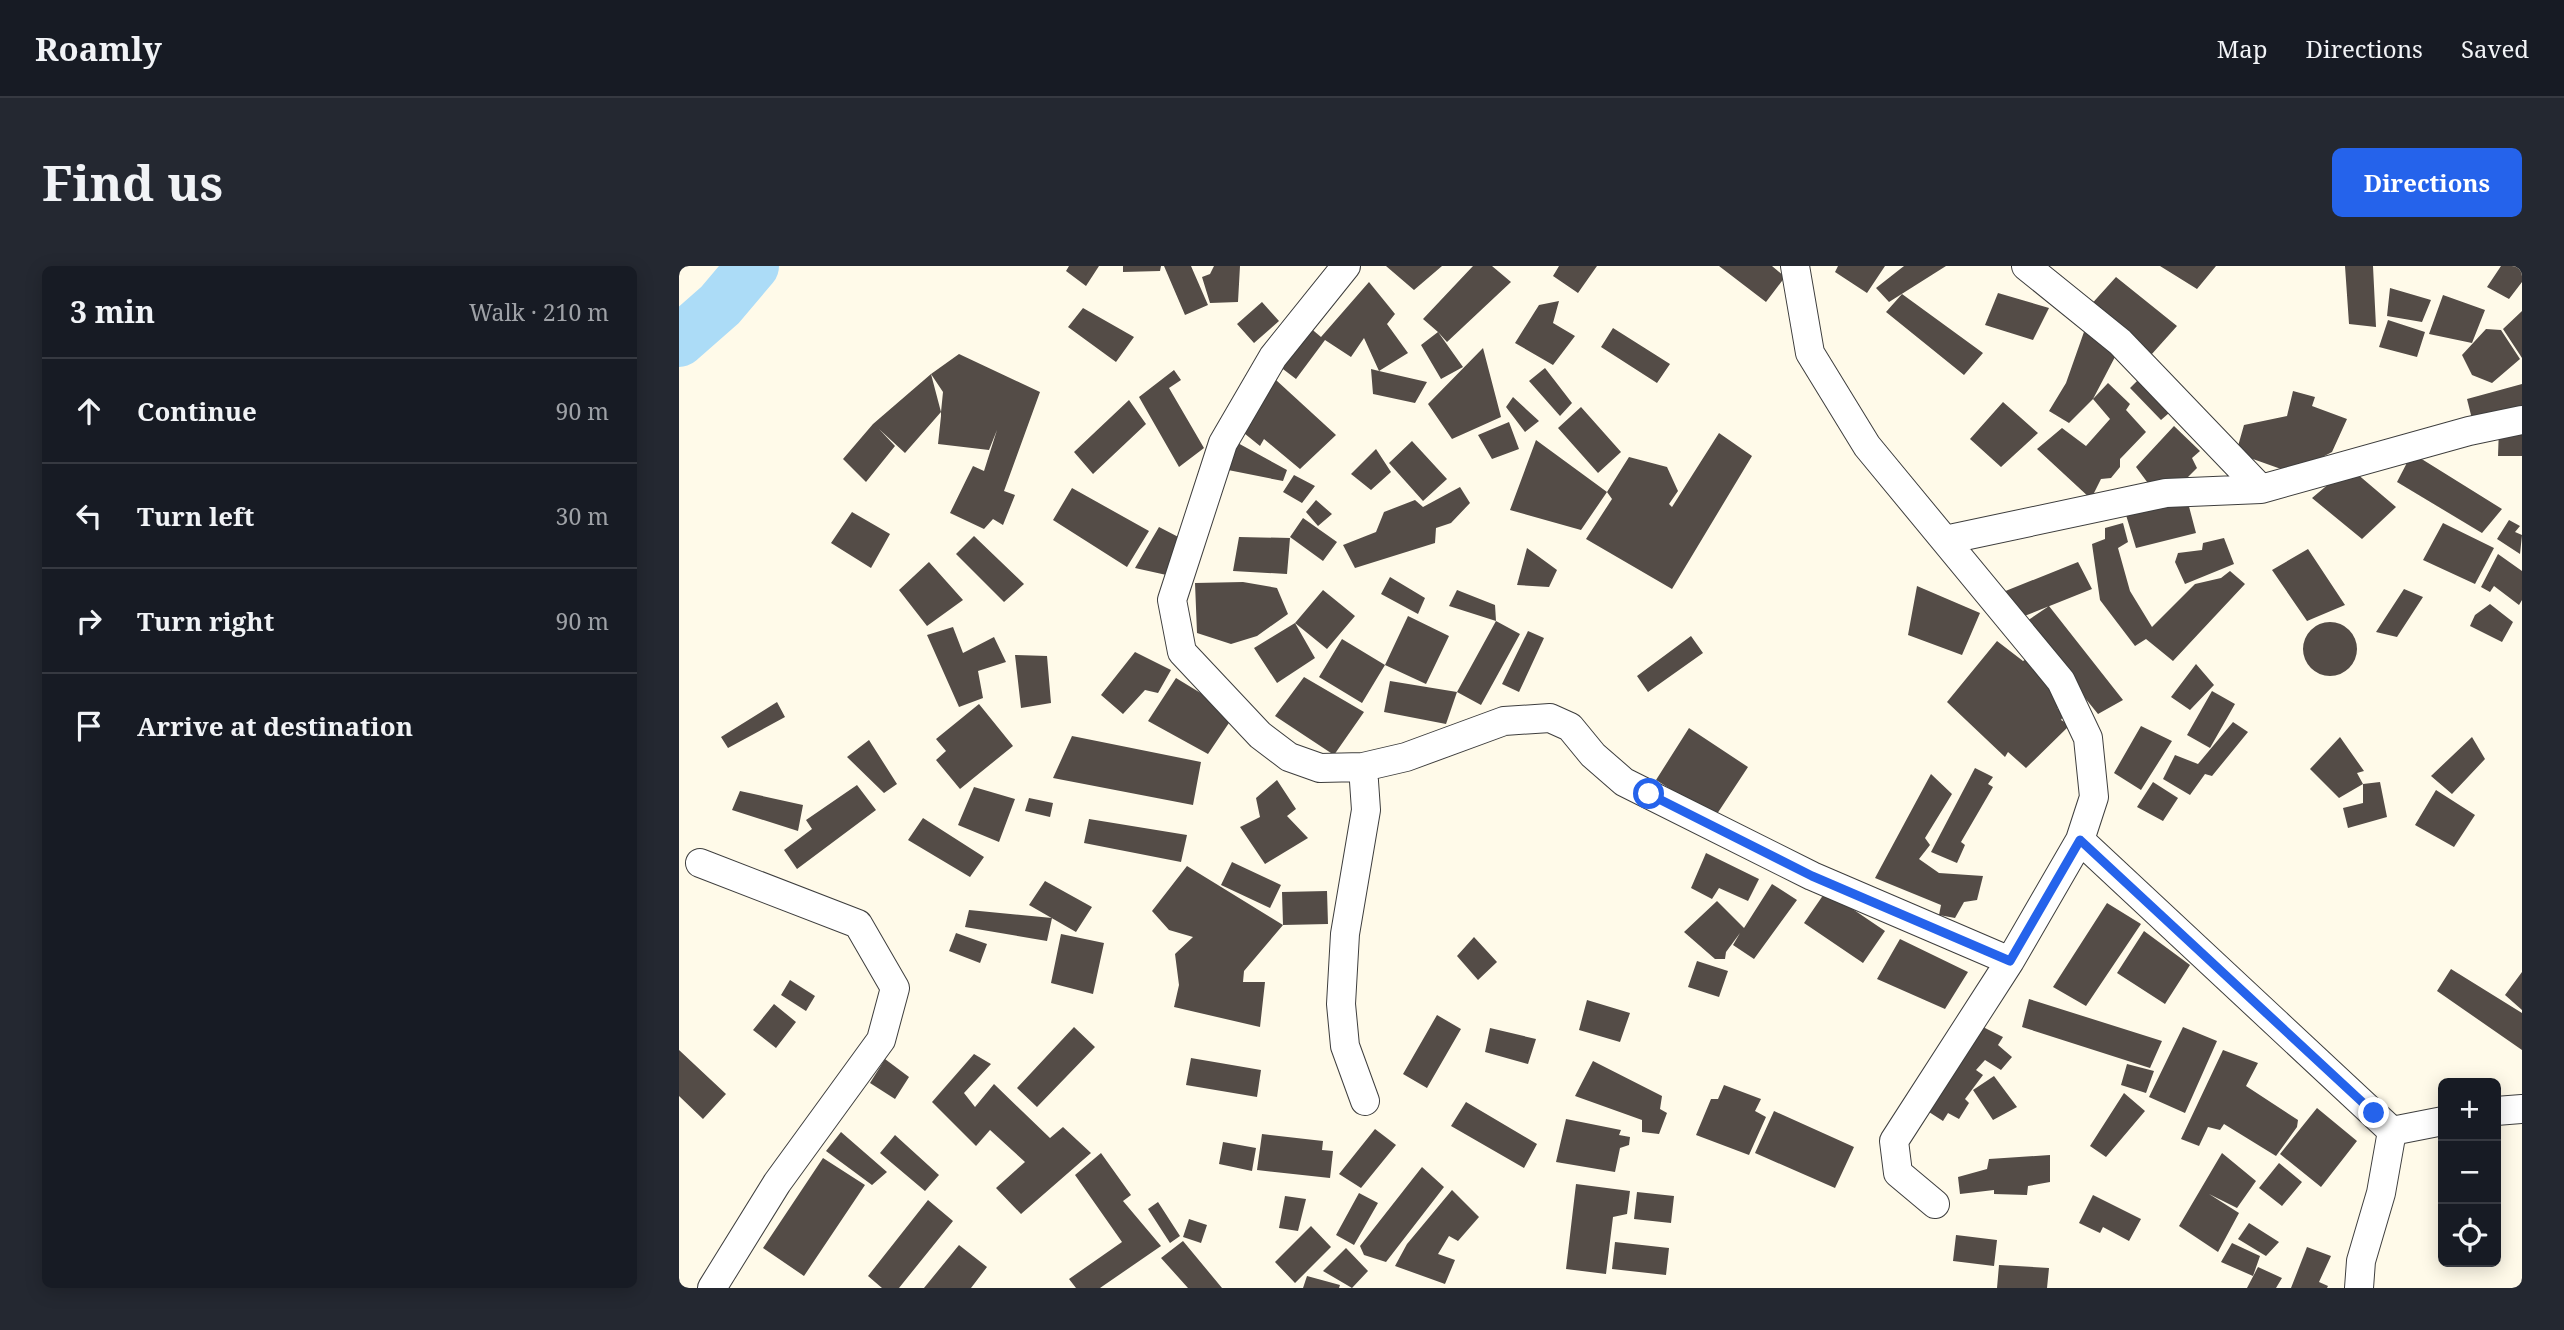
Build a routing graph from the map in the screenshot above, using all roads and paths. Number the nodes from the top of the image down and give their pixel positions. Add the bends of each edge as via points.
1 (1346, 266) edge
2 (1794, 266) edge
3 (2027, 266) edge
4 (2522, 420) edge
5 (2261, 489) junction
6 (1945, 540) junction
7 (1363, 767) junction
8 (2080, 840) junction
9 (700, 863) dead end
10 (2010, 961) junction
11 (1365, 1101) dead end
12 (2522, 1110) edge
13 (2501, 1111) edge
14 (2438, 1122) edge
15 (2392, 1130) junction
16 (1935, 1204) dead end
17 (712, 1288) edge
18 (2359, 1288) edge

1 - 7 street via 1273,357 1223,443 1172,600 1182,652 1260,735 1289,757 1320,768
2 - 6 street via 1810,353 1867,446
3 - 5 street via 2120,342
4 - 5 street
5 - 6 street via 2166,493
6 - 8 street via 2061,681 2088,738 2094,797
7 - 10 street via 1405,757 1504,721 1550,718 1570,727 1624,782 1812,876
7 - 11 street via 1366,810 1345,934 1341,1004 1345,1046
8 - 10 street
8 - 15 street
9 - 17 street via 858,924 895,988 881,1040 777,1183
10 - 16 street via 1894,1141 1898,1172
12 - 13 street
14 - 15 street
15 - 18 street via 2381,1193 2361,1261

